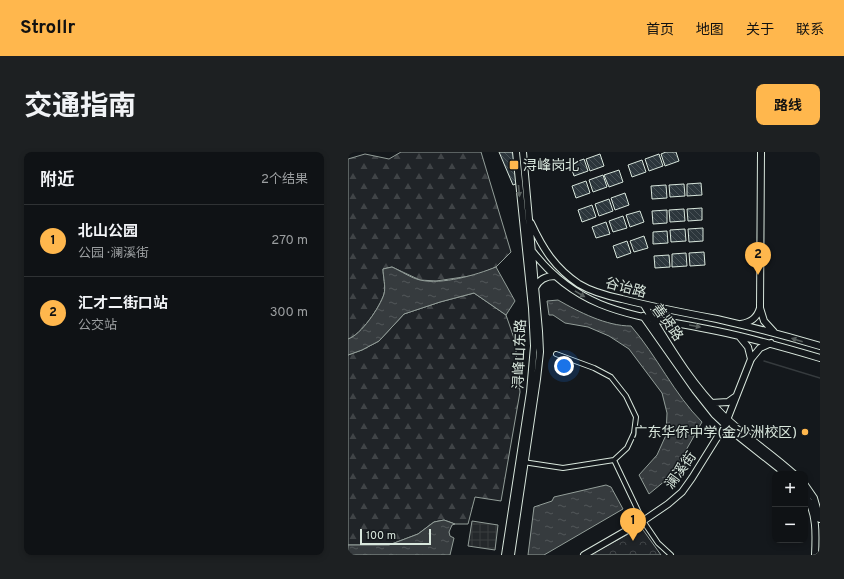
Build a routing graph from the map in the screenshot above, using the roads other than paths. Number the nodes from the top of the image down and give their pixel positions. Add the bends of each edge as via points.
1 (516, 152) edge
2 (523, 152) edge
3 (761, 152) edge
4 (529, 217) junction
5 (530, 253) junction
6 (549, 256) junction
7 (555, 264) junction
8 (549, 271) junction
9 (555, 276) junction
10 (535, 288) junction
11 (644, 305) junction
12 (760, 308) junction
13 (643, 316) junction
14 (653, 318) junction
15 (671, 322) junction
16 (741, 325) junction
17 (774, 333) junction
18 (662, 334) junction
19 (736, 335) junction
20 (771, 343) junction
21 (820, 346) edge
22 (556, 354) dead end
23 (820, 358) edge
24 (751, 359) junction
25 (736, 396) junction
26 (711, 402) junction
27 (726, 422) junction
28 (614, 460) junction
29 (522, 462) junction
30 (783, 471) edge
31 (790, 471) edge
32 (808, 489) edge
33 (808, 501) edge
34 (820, 519) edge
35 (643, 521) junction
36 (505, 555) edge
37 (511, 555) edge
38 (584, 555) edge
39 (671, 555) edge
40 (815, 555) edge

1 -> 5 street, 谷诒路 via 525,242
2 - 4 street, 浔峰山东路
3 - 12 street
4 - 5 street, 浔峰山东路
4 - 6 street, 谷诒路
5 - 6 street via 541,252
5 - 8 street, 谷诒路
5 - 10 street, 浔峰山东路
5 - 29 street, 浔峰山东路 via 534,346
6 - 7 street, 谷诒路
7 - 8 street
7 - 11 street, 谷诒路 via 587,288
8 - 9 street, 谷诒路
9 - 10 street via 543,278
9 -> 13 street, 谷诒路 via 579,294 601,305
10 - 29 street, 浔峰山东路 via 539,360
11 - 13 street, 善贤路
11 - 14 street, 善贤路
11 - 16 street, 谷诒路
12 - 16 street via 754,319
12 - 17 street via 764,321
13 - 14 street, 谷诒路
13 - 27 street, 善贤路 via 695,390
14 - 15 street, 谷诒路
14 - 18 street, 善贤路
15 - 18 street via 663,327
15 -> 19 street, 谷诒路
16 - 17 street, 谷诒路
21 -> 17 street, 谷诒路
18 - 26 street, 善贤路 via 689,375
19 - 20 street, 谷诒路
19 - 24 street via 746,343
20 - 23 street, 谷诒路
20 - 24 street via 760,348
22 - 28 street via 594,368 611,378 626,396 636,417 634,433 627,448
24 - 25 street, 澜溪街
25 - 26 street via 728,402
25 - 27 street, 澜溪街
26 - 27 street, 善贤路
27 - 30 street, 善贤路
27 - 31 street, 善贤路
27 - 35 street, 澜溪街 via 682,492
28 - 29 street via 563,468
28 - 35 street
29 - 36 street, 浔峰山东路
29 - 37 street, 浔峰山东路
32 - 34 street via 814,498
33 - 40 street via 813,512
35 - 38 street, 澜溪街
35 - 39 street via 658,543

